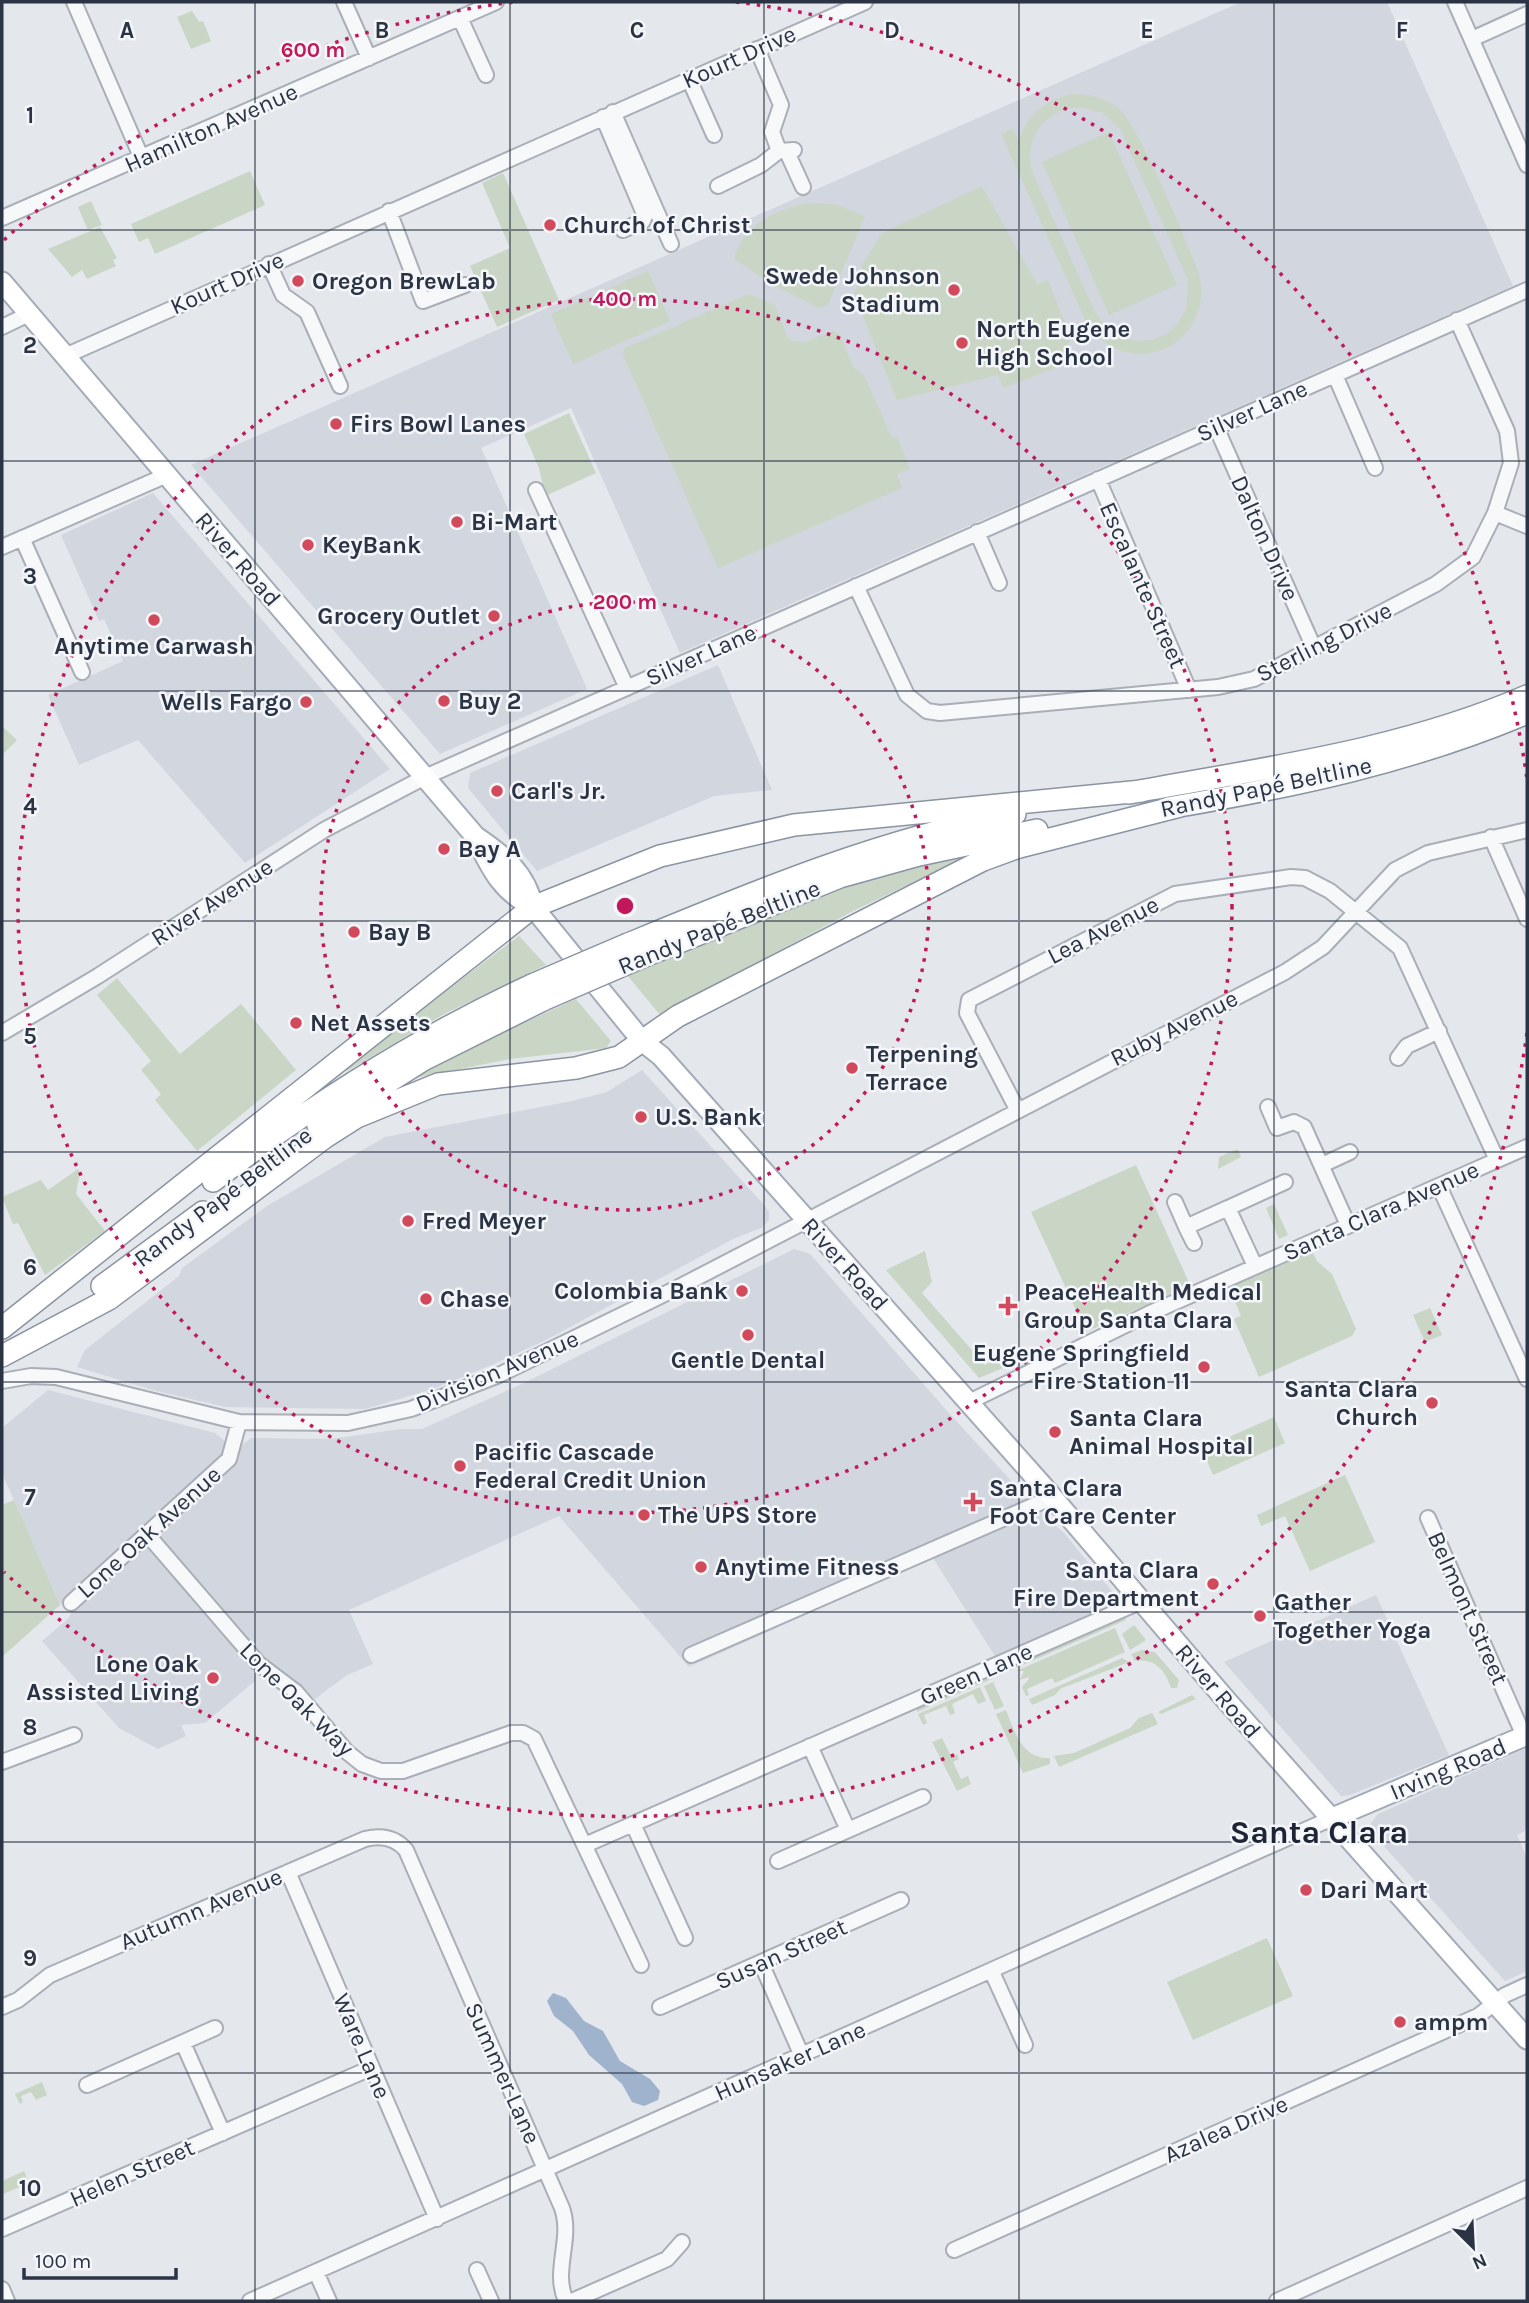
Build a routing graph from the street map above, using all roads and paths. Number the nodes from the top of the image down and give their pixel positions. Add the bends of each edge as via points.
1 (74, 2) edge
2 (344, 2) edge
3 (496, 2) edge
4 (865, 2) edge
5 (1455, 2) edge
6 (475, 6) edge
7 (1527, 14) edge
8 (460, 18) junction
9 (1472, 39) junction
10 (757, 49) junction
11 (369, 58) junction
12 (486, 75) dead end
13 (689, 79) junction
14 (608, 115) junction
15 (714, 135) dead end
16 (787, 151) junction
17 (142, 159) junction
18 (1527, 165) edge
19 (718, 186) dead end
20 (803, 187) dead end
21 (388, 211) junction
22 (2, 218) edge
23 (624, 230) dead end
24 (671, 244) dead end
25 (269, 264) junction
26 (2, 282) edge
27 (465, 285) dead end
28 (1527, 290) edge
29 (29, 314) junction
30 (1457, 320) junction
31 (2, 327) edge
32 (65, 356) junction
33 (1335, 375) junction
34 (340, 386) dead end
35 (1216, 427) junction
36 (1375, 468) dead end
37 (167, 475) junction
38 (1098, 479) junction
39 (536, 490) dead end
40 (1495, 513) junction
41 (1527, 526) edge
42 (977, 532) junction
43 (22, 538) junction
44 (2, 547) edge
45 (999, 583) dead end
46 (856, 586) junction
47 (1314, 648) junction
48 (82, 672) dead end
49 (627, 688) junction
50 (1189, 690) junction
51 (1527, 696) edge
52 (1527, 713) edge
53 (425, 777) junction
54 (1142, 790) junction
55 (1180, 806) junction
56 (1527, 830) edge
57 (1491, 837) junction
58 (533, 907) junction
59 (1356, 911) junction
60 (1527, 919) edge
61 (634, 951) junction
62 (538, 992) junction
63 (1439, 1031) junction
64 (2, 1033) edge
65 (642, 1041) junction
66 (1398, 1058) dead end
67 (1268, 1107) dead end
68 (1017, 1109) junction
69 (1527, 1147) edge
70 (1350, 1152) dead end
71 (1497, 1160) junction
72 (1322, 1165) junction
73 (1285, 1182) dead end
74 (1439, 1186) junction
75 (1175, 1202) dead end
76 (1228, 1208) junction
77 (806, 1220) junction
78 (1348, 1225) junction
79 (1186, 1227) junction
80 (1194, 1243) dead end
81 (1255, 1266) junction
82 (2, 1330) edge
83 (2, 1355) edge
84 (1527, 1379) edge
85 (2, 1381) edge
86 (969, 1402) junction
87 (239, 1422) junction
88 (1053, 1497) junction
89 (1428, 1518) dead end
90 (147, 1534) junction
91 (1142, 1601) junction
92 (71, 1603) dead end
93 (691, 1655) dead end
94 (74, 1735) dead end
95 (1526, 1736) edge
96 (810, 1746) junction
97 (2, 1762) edge
98 (923, 1797) dead end
99 (1330, 1819) junction
100 (633, 1824) junction
101 (848, 1830) junction
102 (585, 1845) junction
103 (405, 1850) joint
104 (778, 1861) dead end
105 (288, 1872) junction
106 (901, 1900) dead end
107 (685, 1938) dead end
108 (761, 1963) junction
109 (641, 1965) dead end
110 (992, 1972) junction
111 (1527, 1985) edge
112 (1495, 2003) junction
113 (2, 2007) edge
114 (660, 2007) dead end
115 (215, 2028) dead end
116 (1527, 2039) edge
117 (183, 2043) junction
118 (1025, 2045) dead end
119 (802, 2056) junction
120 (371, 2068) junction
121 (87, 2085) dead end
122 (223, 2133) junction
123 (545, 2170) junction
124 (1527, 2188) edge
125 (437, 2219) junction
126 (2, 2230) edge
127 (682, 2242) dead end
128 (954, 2250) dead end
129 (477, 2270) dead end
130 (316, 2272) junction
131 (2, 2289) edge
132 (7, 2301) edge
133 (250, 2301) edge
134 (329, 2301) edge
135 (491, 2301) edge
136 (566, 2301) edge
137 (572, 2301) edge
138 (1276, 2301) edge

1 - 17 street
2 - 11 street
3 - 6 street, Hamilton Avenue
4 - 10 street, Kourt Drive
5 - 9 street
6 - 8 street, Hamilton Avenue
7 - 9 street
8 - 11 street, Hamilton Avenue
8 - 12 street
9 - 18 street
10 - 13 street, Kourt Drive
10 - 16 street via 781,105 772,132
11 - 17 street, Hamilton Avenue
13 - 14 street, Kourt Drive
13 - 15 street
14 - 21 street, Kourt Drive
14 - 23 street via 645,216
14 - 24 street
16 - 19 street
16 - 20 street
17 - 22 street, Hamilton Avenue
21 - 25 street, Kourt Drive
21 - 27 street via 423,301
25 - 32 street, Kourt Drive
25 - 34 street via 283,295 307,312
26 - 29 main road, River Road
28 - 30 street, Silver Lane
29 - 31 street
29 - 32 main road, River Road
30 - 33 street, Silver Lane
30 - 40 street, Sterling Drive via 1511,445 1509,475
32 - 37 main road, River Road
33 - 35 street, Silver Lane
33 - 36 street
35 - 38 street, Silver Lane
35 - 47 street, Dalton Drive
37 - 43 street
37 - 53 main road, River Road
38 - 42 street, Silver Lane
38 - 50 street, Escalante Street
39 - 49 street
40 - 41 street
40 - 47 street, Sterling Drive via 1480,546 1461,568
42 - 45 street
42 - 46 street, Silver Lane
43 - 44 street
43 - 48 street
46 - 49 street, Silver Lane
46 - 50 street, Sterling Drive via 908,695 927,711
47 - 50 street, Sterling Drive via 1254,679
49 - 53 street, Silver Lane
51 - 54 highway, Randy Papé Beltline via 1378,746 1285,767
52 - 55 highway, Randy Papé Beltline via 1387,762 1292,787
53 - 58 main road, River Road via 475,836 505,857 529,887
53 - 64 street, River Avenue via 313,837
54 - 58 highway via 794,825 660,856
54 - 61 highway, Randy Papé Beltline via 904,840 783,880
55 - 61 highway, Randy Papé Beltline via 992,838 853,873
55 - 65 highway via 984,859 678,1016
56 - 57 street, Ruby Avenue
57 - 59 street, Ruby Avenue via 1410,861 1382,881
57 - 60 street
58 - 65 main road, River Road
58 - 82 highway
59 - 63 street via 1400,948
59 - 68 street, Ruby Avenue via 1323,947 1285,972
59 - 68 street, Lea Avenue via 1322,885 1298,877 1181,892 974,997 967,1004 967,1013
61 - 62 highway, Randy Papé Beltline, bridge
62 - 82 highway, Randy Papé Beltline via 449,1025 354,1080 107,1262
62 - 83 highway, Randy Papé Beltline via 344,1108
63 - 66 street via 1411,1043
63 - 71 street
65 - 77 main road, River Road via 657,1067 745,1152
65 - 83 highway via 624,1055 600,1063 438,1084 357,1117 109,1299
67 - 72 street via 1278,1128 1291,1122 1303,1125
68 - 77 street, Ruby Avenue
69 - 71 street, Santa Clara Avenue
70 - 72 street
71 - 74 street, Santa Clara Avenue
72 - 78 street
73 - 76 street
74 - 78 street, Santa Clara Avenue
74 - 84 street
75 - 79 street
76 - 79 street
76 - 81 street
77 - 86 main road, River Road
77 - 87 street, Division Avenue via 680,1287 433,1402 348,1423
78 - 81 street, Santa Clara Avenue
79 - 80 street
81 - 86 street, Santa Clara Avenue
85 - 87 street, Division Avenue via 31,1376 66,1378
86 - 88 main road, River Road
87 - 90 street, Lone Oak Avenue via 229,1459
88 - 91 main road, River Road
88 - 93 street
89 - 95 street, Belmont Street
90 - 92 street, Lone Oak Avenue
90 - 102 street, Lone Oak Way via 259,1664 296,1692 357,1761 380,1771 403,1771 510,1733 526,1734 541,1749
91 - 96 street, Green Lane
91 - 99 main road, River Road
94 - 97 street
95 - 99 main road, Irving Road
96 - 100 street, Green Lane
96 - 101 street
98 - 101 street
99 - 110 street, Hunsaker Lane
99 - 112 main road, River Road
100 - 102 street, Green Lane
100 - 107 street
101 - 104 street
102 - 109 street, Lone Oak Way
103 - 105 street, Autumn Avenue via 393,1840 370,1838
103 - 123 street, Summer Lane
105 - 113 street, Autumn Avenue via 50,1975
105 - 120 street, Ware Lane
106 - 108 street, Susan Street
108 - 114 street, Susan Street
108 - 119 street
110 - 118 street
110 - 119 street, Hunsaker Lane
111 - 112 street, Azalea Drive
112 - 116 main road, River Road
112 - 128 street, Azalea Drive via 1478,2016
115 - 117 street
117 - 121 street
117 - 122 street, Helen Street
119 - 123 street, Hunsaker Lane
120 - 122 street, Helen Street
120 - 125 street, Ware Lane
122 - 126 street, Helen Street
123 - 125 street, Hunsaker Lane
123 - 136 street, Summer Lane via 566,2222 560,2278
124 - 138 street
125 - 130 street, Hunsaker Lane
127 - 137 street via 667,2259
129 - 135 street
130 - 133 street, Hunsaker Lane
130 - 134 street
131 - 132 street

